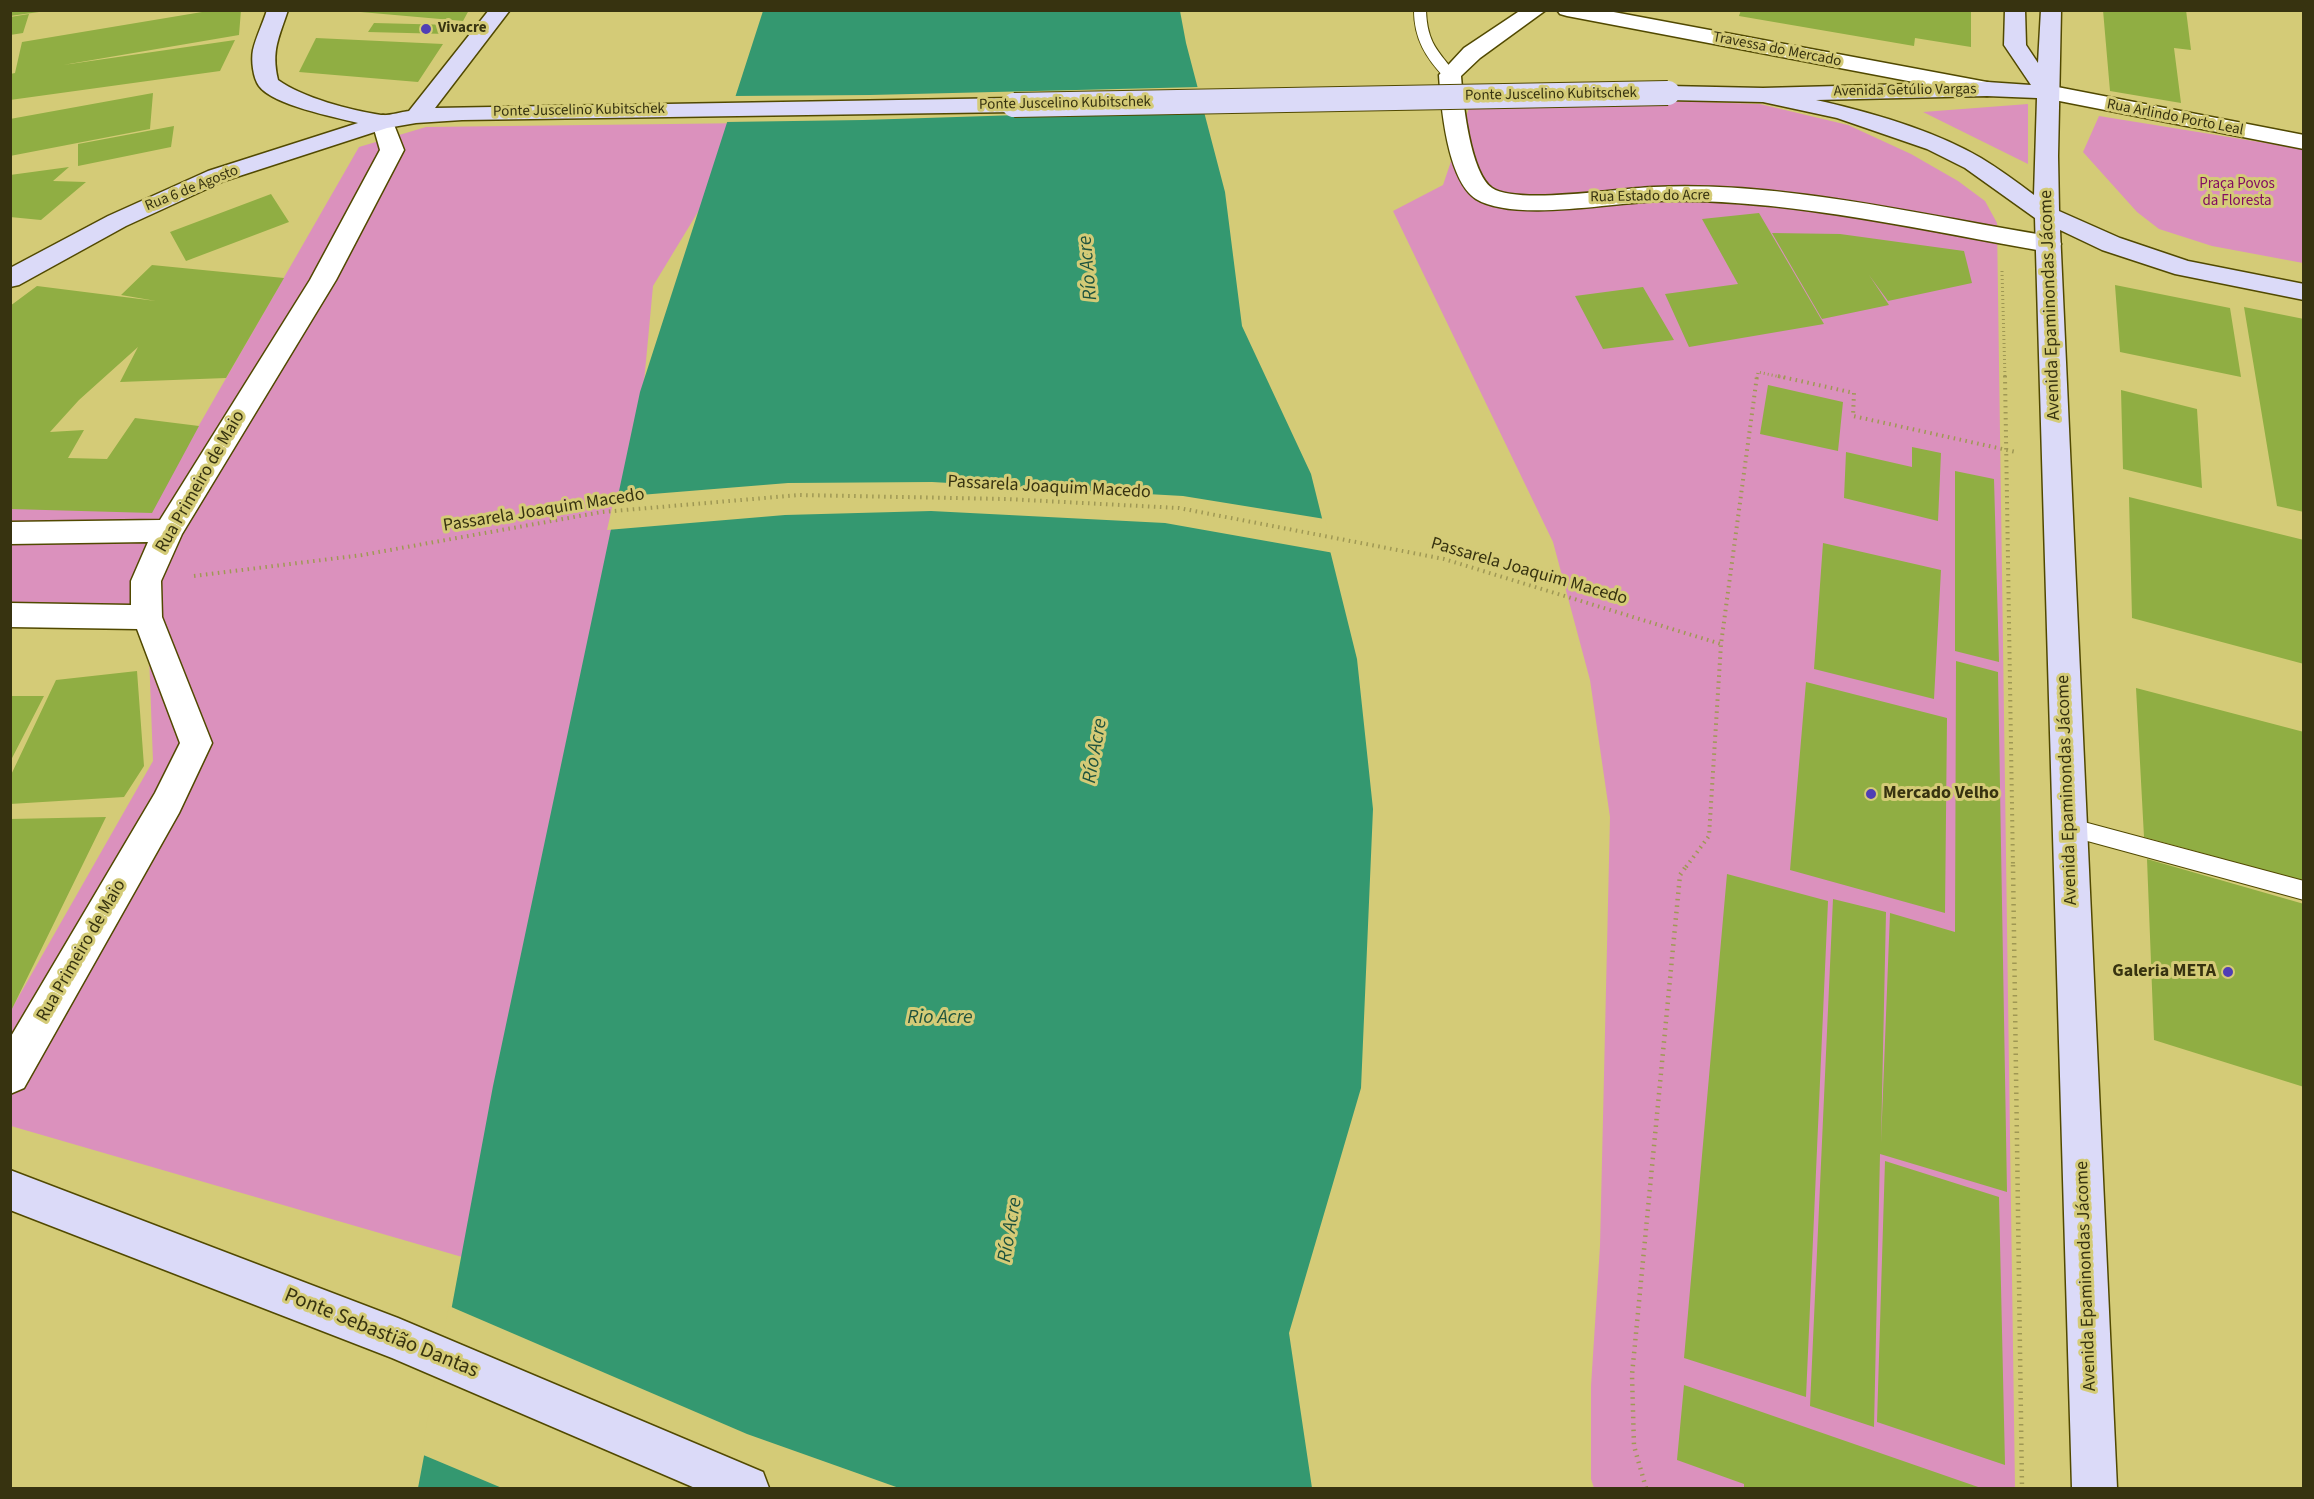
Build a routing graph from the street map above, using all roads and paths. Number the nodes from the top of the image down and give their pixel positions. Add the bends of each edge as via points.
1 (278, 10) edge
2 (500, 10) edge
3 (1420, 10) edge
4 (1536, 10) edge
5 (1567, 10) edge
6 (2015, 10) edge
7 (2051, 10) edge
8 (1450, 75) junction
9 (1987, 89) junction
10 (2047, 92) junction
11 (1668, 93) joint
12 (1763, 95) junction
13 (416, 116) junction
14 (383, 122) junction
15 (2304, 142) edge
16 (2048, 229) junction
17 (2002, 278) dead end
18 (10, 279) edge
19 (2304, 292) edge
20 (2007, 450) junction
21 (168, 531) junction
22 (10, 533) edge
23 (362, 555) dead end
24 (10, 615) edge
25 (147, 617) junction
26 (1721, 644) junction
27 (2069, 827) junction
28 (2304, 891) edge
29 (10, 1075) edge
30 (10, 1190) edge
31 (747, 1488) edge
32 (1646, 1488) edge
33 (2022, 1488) edge
34 (2096, 1488) edge

1 - 14 main road via 264,50 263,71 268,83 282,93
2 - 13 main road
3 - 8 lane via 1420,28 1431,57
4 - 8 street via 1472,53
5 - 9 street, Travessa do Mercado
6 - 10 main road via 2015,45
7 - 10 main road, Avenida Epaminondas Jácome
8 - 16 street, Rua Estado do Acre via 1452,109 1476,188 1502,201 1657,194 1753,197
9 - 10 main road, Avenida Getúlio Vargas
9 - 12 main road, Avenida Getúlio Vargas
10 - 15 street, Rua Arlindo Porto Leal
10 - 16 main road, Avenida Epaminondas Jácome
11 - 12 main road, Avenida Getúlio Vargas
11 - 13 main road, Ponte Juscelino Kubitschek, bridge
12 - 16 main road, Avenida Getúlio Vargas via 1843,113 1935,144 1973,163
13 - 14 main road, Rua 6 de Agosto
14 - 18 main road, Rua 6 de Agosto via 216,176 117,220
14 - 21 street, Rua Primeiro de Maio via 392,150 324,280
16 - 19 main road, Avenida Getúlio Vargas via 2184,268
16 - 27 main road, Avenida Epaminondas Jácome
17 - 20 path
20 - 26 path via 1853,416 1854,393 1758,372
20 - 33 path
21 - 22 street
21 - 25 street, Rua Primeiro de Maio via 146,581
23 - 26 path, Passarela Joaquim Macedo via 602,512 799,495 1006,499 1179,508 1444,559
24 - 25 street
25 - 29 street, Rua Primeiro de Maio via 196,743 168,803
26 - 32 path via 1709,836 1680,875 1632,1375 1634,1446
27 - 28 lane
27 - 34 main road, Avenida Epaminondas Jácome
30 - 31 main road, Ponte Sebastião Dantas via 398,1339

